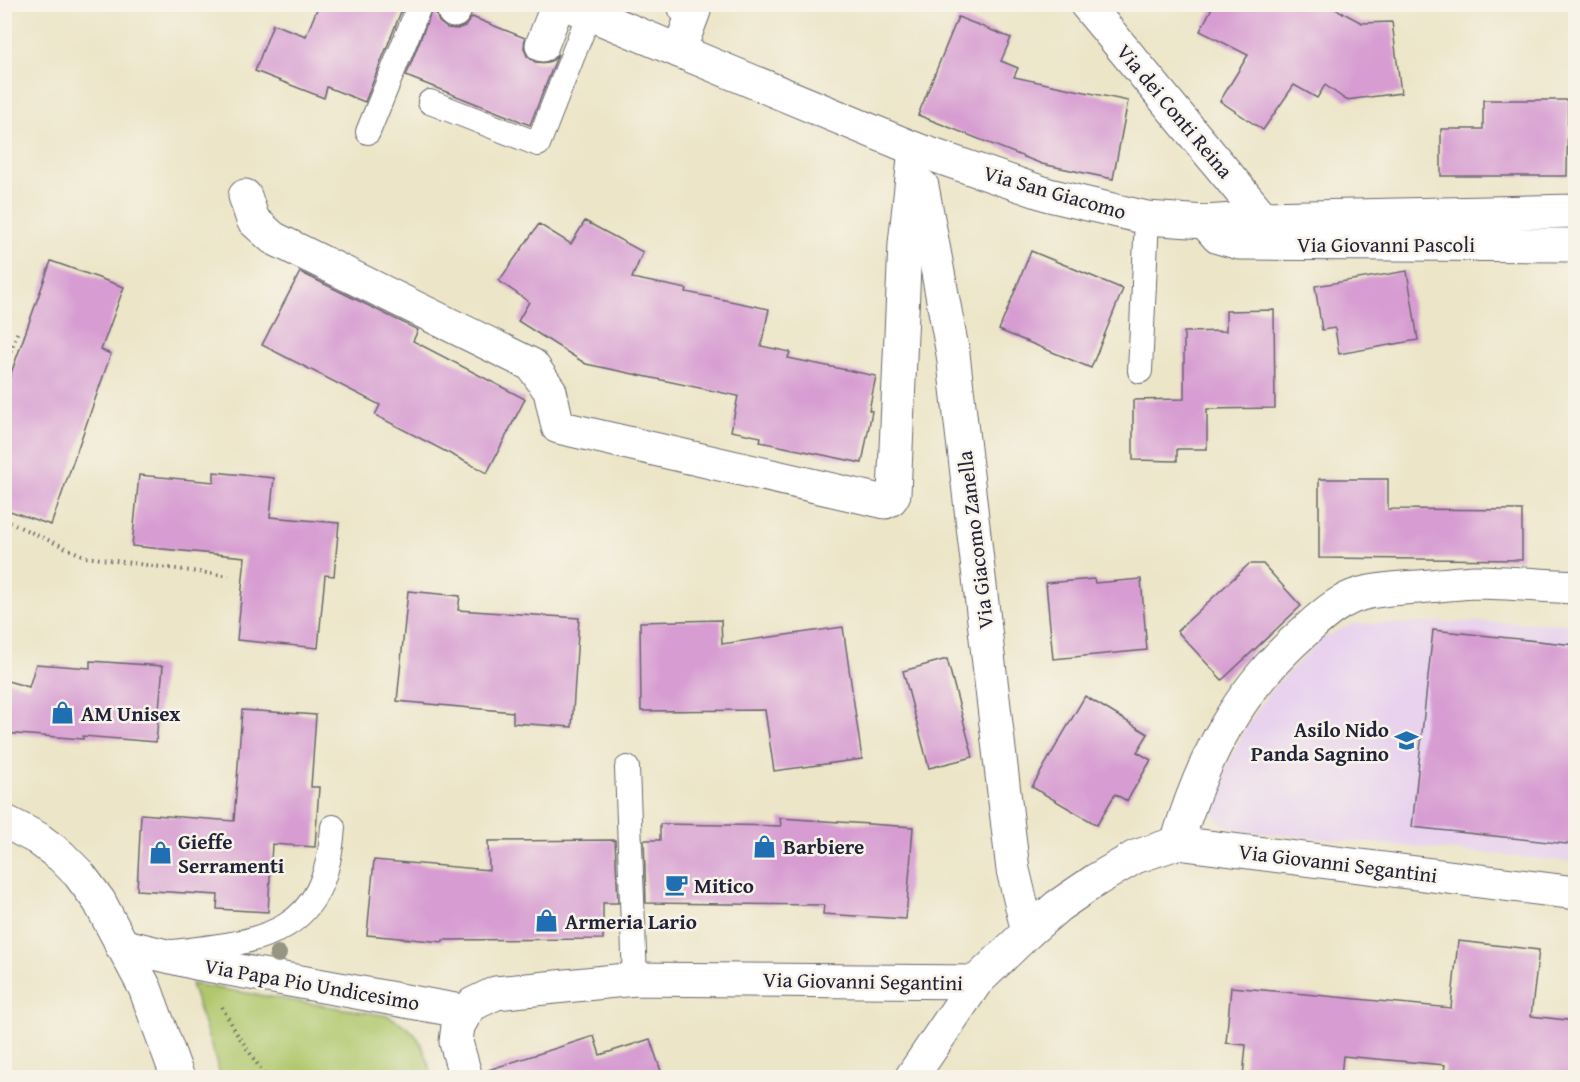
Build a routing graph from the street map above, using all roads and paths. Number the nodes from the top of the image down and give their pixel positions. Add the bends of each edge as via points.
1 (420, 4) edge
2 (558, 4) edge
3 (1086, 4) edge
4 (685, 8) dead end
5 (596, 12) edge
6 (542, 45) dead end
7 (679, 51) junction
8 (430, 102) dead end
9 (368, 132) dead end
10 (915, 149) junction
11 (246, 196) dead end
12 (1575, 211) edge
13 (1147, 218) junction
14 (1263, 218) junction
15 (1205, 222) junction
16 (1575, 244) edge
17 (18, 331) dead end
18 (4, 368) edge
19 (1140, 371) dead end
20 (4, 520) edge
21 (230, 576) dead end
22 (1575, 587) edge
23 (627, 768) dead end
24 (4, 821) edge
25 (333, 827) dead end
26 (1177, 843) junction
27 (1575, 892) edge
28 (1028, 932) junction
29 (121, 945) junction
30 (159, 954) junction
31 (196, 963) junction
32 (635, 979) junction
33 (976, 982) junction
34 (465, 1012) junction
35 (178, 1077) edge
36 (267, 1077) edge
37 (466, 1077) edge
38 (911, 1077) edge

1 - 9 lane
2 - 6 street
3 - 14 street, Via dei Conti Reina
4 - 7 street via 694,11
5 - 7 street, Via San Giacomo
5 - 8 lane via 538,144
7 - 10 street, Via San Giacomo
10 - 11 street via 905,244 894,494 885,502 558,427 550,391 532,365 273,238 253,220
10 - 13 street, Via San Giacomo via 1049,195
10 - 28 street, Via Giacomo Zanella via 953,354 1013,870
12 - 14 street, Via San Giacomo
13 - 15 street, Via San Giacomo
13 - 19 lane
14 - 15 street, Via San Giacomo
15 - 16 street, Via Giovanni Pascoli via 1218,237 1239,243
17 - 18 path
20 - 21 path via 86,557
22 - 26 street via 1464,583 1386,589 1360,594 1335,606 1285,648 1231,716 1191,797
23 - 32 lane
24 - 29 street via 37,838 79,874 99,901
25 - 30 lane, Via Papa Pio Undicesimo via 331,852 320,888 305,911 285,927 249,941
26 - 27 street, Via Giovanni Segantini
26 - 28 street, Via Giovanni Segantini via 1135,857 1096,879
28 - 33 street, Via Giovanni Segantini
29 - 30 street, Via Papa Pio Undicesimo
29 - 35 street via 145,988
30 - 31 street, Via Papa Pio Undicesimo
31 - 34 street, Via Papa Pio Undicesimo
31 - 36 path
32 - 33 street, Via Giovanni Segantini
32 - 34 street, Via Giovanni Segantini via 503,992 484,997
33 - 38 street
34 - 37 street via 456,1042

